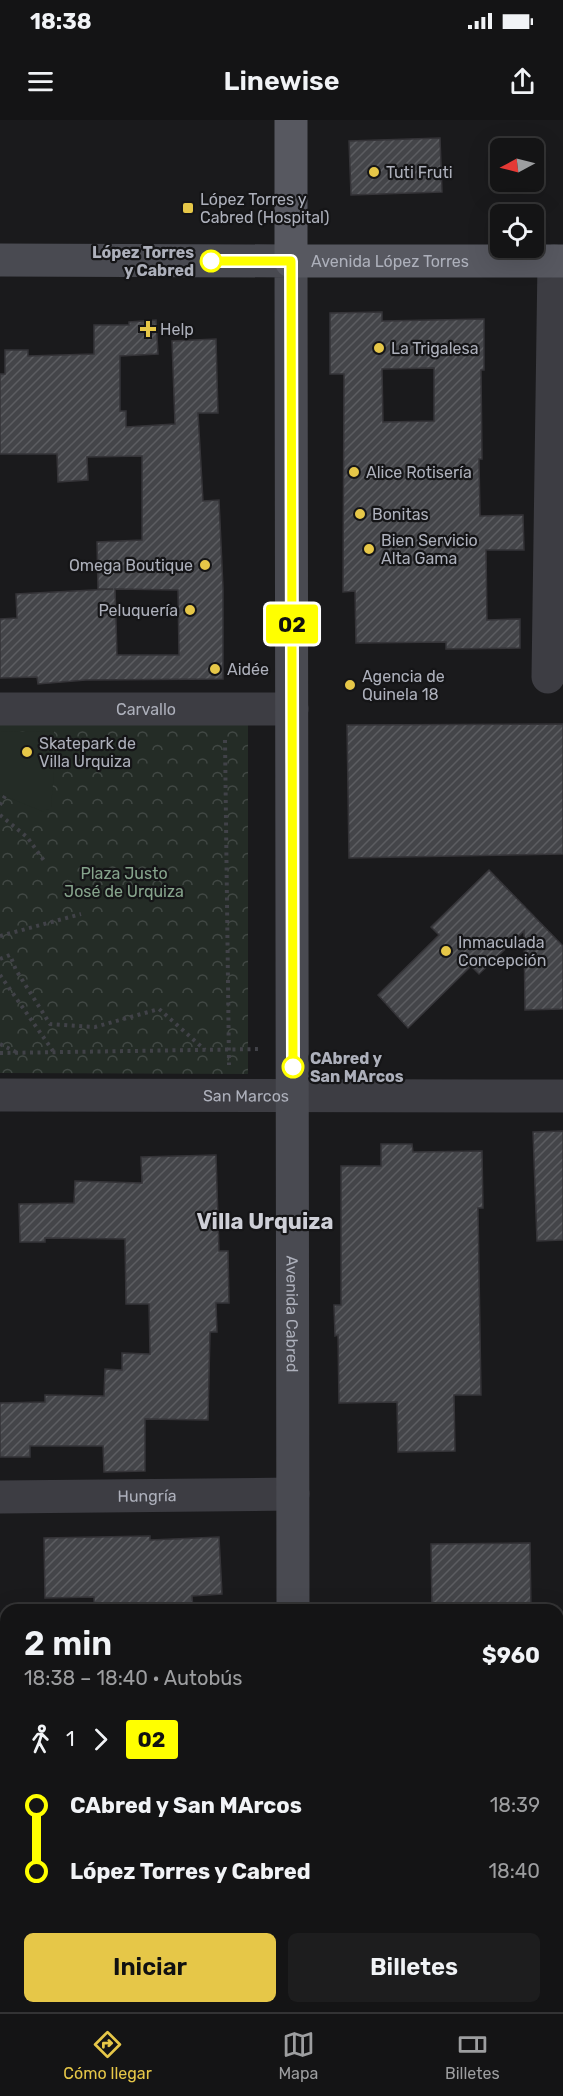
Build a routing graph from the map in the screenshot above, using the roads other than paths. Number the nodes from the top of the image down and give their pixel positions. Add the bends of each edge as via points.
1 (291, 120) edge
2 (0, 260) edge
3 (291, 261) junction
4 (559, 261) edge
5 (548, 677) dead end
6 (0, 708) edge
7 (292, 709) junction
8 (0, 1095) edge
9 (293, 1095) junction
10 (563, 1096) edge
11 (293, 1494) junction
12 (0, 1497) edge
13 (294, 1604) edge

1 - 3 main road, Avenida Cabred
2 - 3 main road, Avenida López Torres
3 - 4 main road, Avenida López Torres
3 - 7 main road, Avenida Cabred
4 - 5 street
6 - 7 street, Carvallo
7 - 9 main road, Avenida Cabred
8 - 9 street, San Marcos
9 - 10 street, San Marcos
9 - 11 main road, Avenida Cabred
11 - 12 street, Hungría
11 - 13 main road, Avenida Cabred

